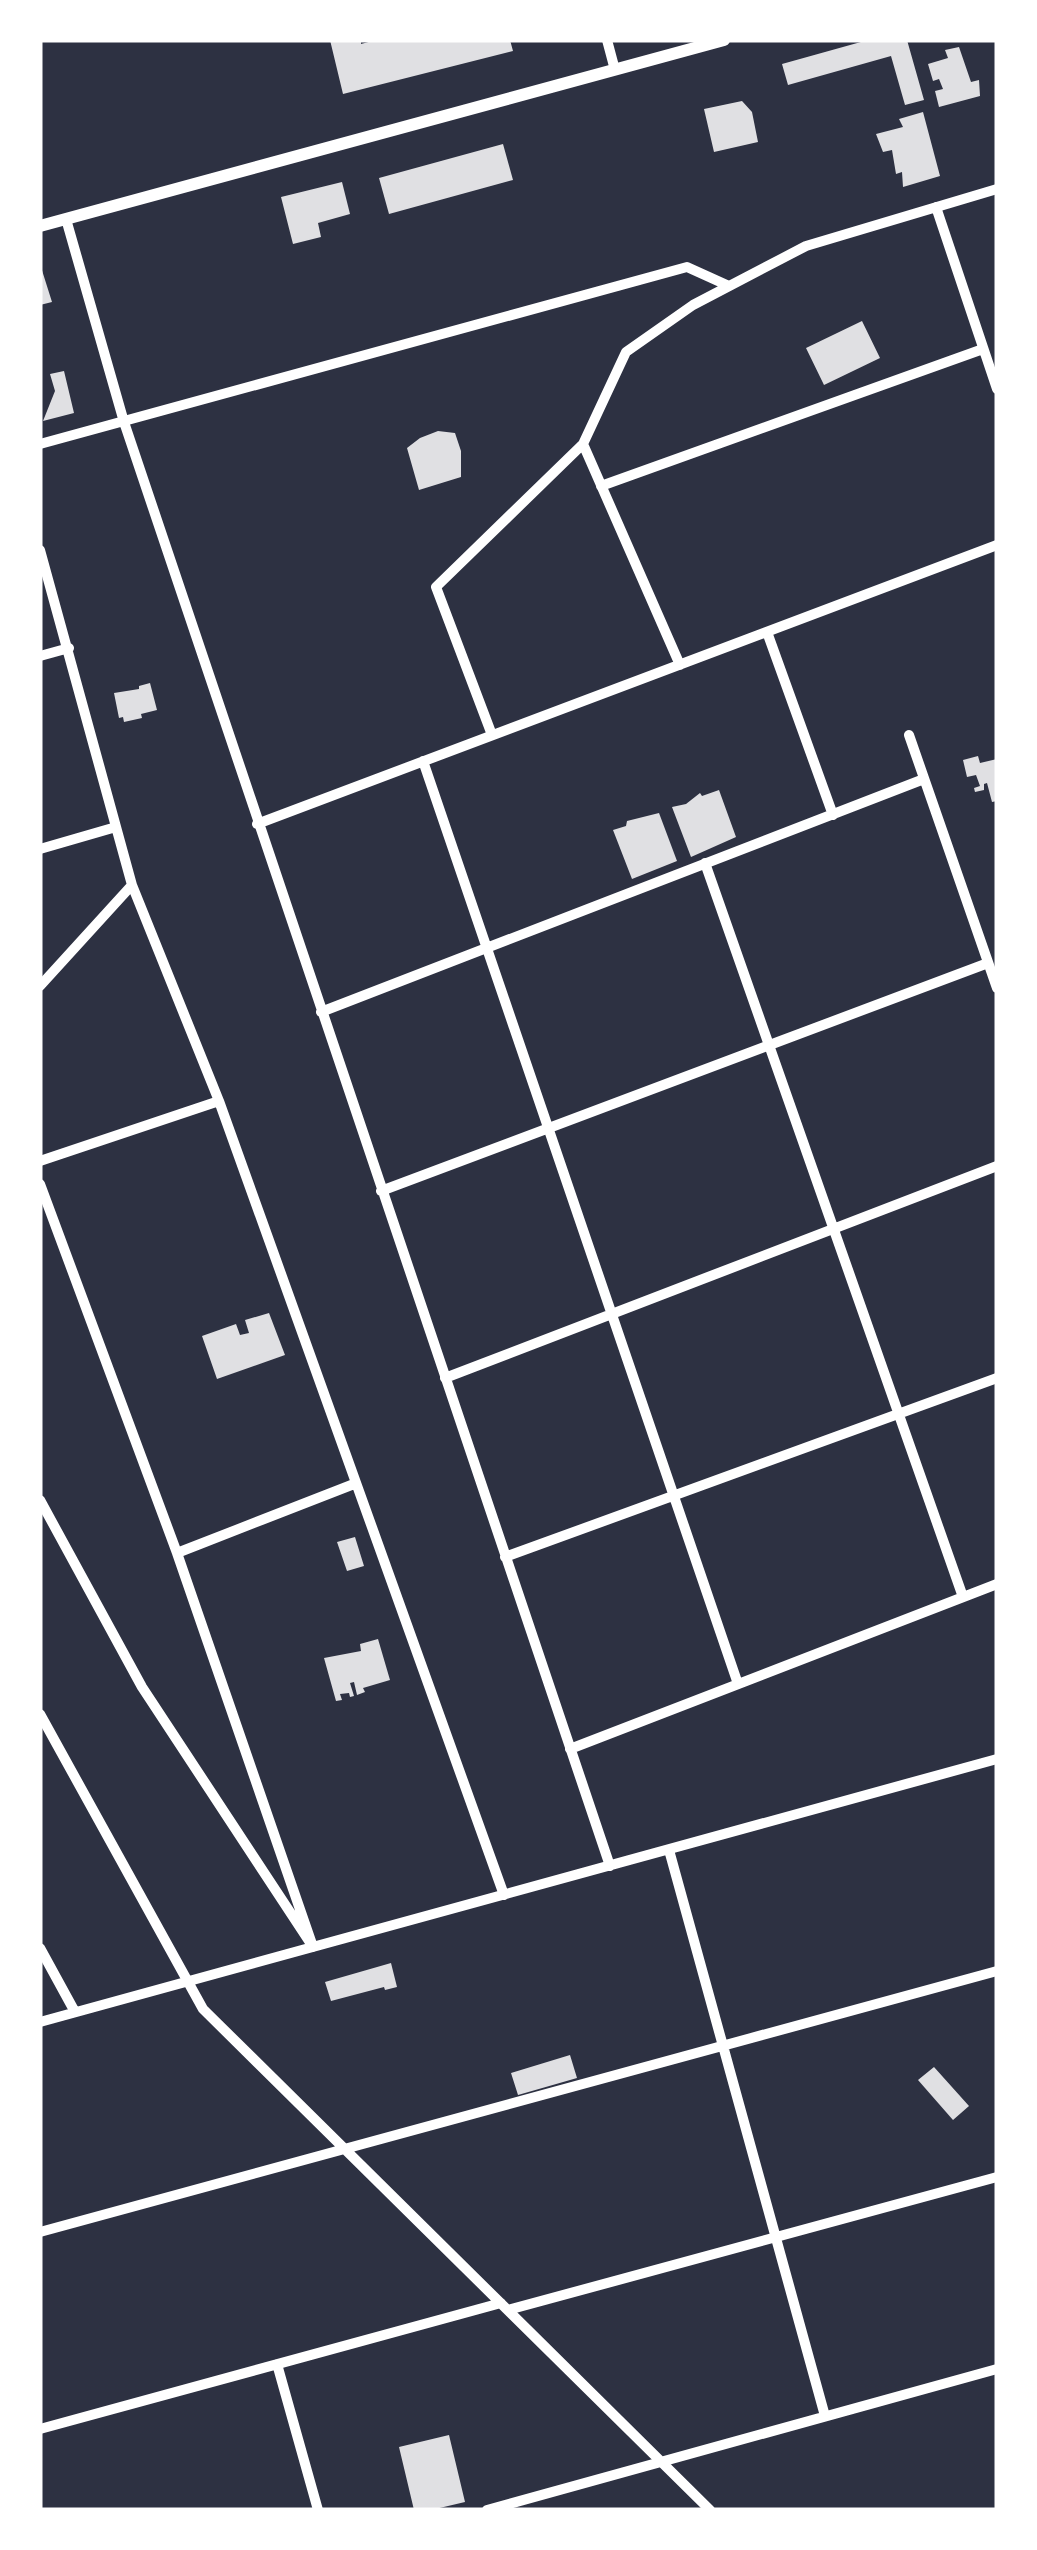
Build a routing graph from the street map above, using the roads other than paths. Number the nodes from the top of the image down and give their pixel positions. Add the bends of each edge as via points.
1 (607, 40) edge
2 (724, 40) edge
3 (614, 70) junction
4 (997, 189) edge
5 (936, 207) junction
6 (66, 218) junction
7 (40, 225) edge
8 (729, 286) junction
9 (983, 349) junction
10 (997, 389) edge
11 (124, 422) junction
12 (40, 444) edge
13 (583, 444) junction
14 (602, 486) junction
15 (997, 546) edge
16 (40, 550) edge
17 (767, 632) junction
18 (68, 648) junction
19 (40, 656) edge
20 (680, 664) junction
21 (492, 735) junction
22 (909, 735) dead end
23 (423, 761) junction
24 (924, 779) junction
25 (833, 814) junction
26 (257, 824) junction
27 (116, 827) junction
28 (40, 849) edge
29 (705, 864) junction
30 (132, 885) junction
31 (487, 948) junction
32 (988, 962) junction
33 (40, 986) edge
34 (997, 988) edge
35 (321, 1012) junction
36 (769, 1045) junction
37 (220, 1101) junction
38 (549, 1128) junction
39 (40, 1161) edge
40 (997, 1166) edge
41 (40, 1184) edge
42 (382, 1191) junction
43 (834, 1229) junction
44 (612, 1314) junction
45 (444, 1378) junction
46 (997, 1378) edge
47 (899, 1414) junction
48 (354, 1484) junction
49 (674, 1496) junction
50 (40, 1500) edge
51 (177, 1552) junction
52 (505, 1557) junction
53 (997, 1584) edge
54 (963, 1597) junction
55 (738, 1684) junction
56 (40, 1714) edge
57 (570, 1749) junction
58 (997, 1759) edge
59 (670, 1850) junction
60 (610, 1866) junction
61 (504, 1895) junction
62 (313, 1947) junction
63 (40, 1948) edge
64 (997, 1971) edge
65 (189, 1981) junction
66 (75, 2012) junction
67 (40, 2022) edge
68 (725, 2046) junction
69 (346, 2150) junction
70 (997, 2176) edge
71 (40, 2232) edge
72 (775, 2238) junction
73 (504, 2306) junction
74 (277, 2364) junction
75 (997, 2369) edge
76 (825, 2416) junction
77 (40, 2430) edge
78 (661, 2461) junction
79 (318, 2510) edge
80 (487, 2510) edge
81 (710, 2510) edge

1 - 3 street
2 - 3 street
3 - 6 street
4 - 5 street
5 - 8 street via 806,246
5 - 9 street
6 - 7 street
6 - 11 street
8 - 11 street via 687,267
8 - 13 street via 626,352
9 - 10 street
9 - 14 street
11 - 12 street
11 - 26 street
13 - 14 street
13 - 21 street via 436,588
14 - 20 street
15 - 17 street
16 - 18 street
17 - 20 street
17 - 25 street
18 - 19 street
18 - 27 street
20 - 21 street
21 - 23 street
22 - 24 street
23 - 26 street
23 - 31 street
24 - 25 street
24 - 32 street
25 - 29 street
26 - 35 street
27 - 28 street
27 - 30 street
29 - 31 street
29 - 36 street
30 - 33 street
30 - 37 street
31 - 35 street
31 - 38 street
32 - 34 street
32 - 36 street
35 - 42 street
36 - 38 street
36 - 43 street
37 - 39 street
37 - 48 street
38 - 42 street
38 - 44 street
40 - 43 street
41 - 51 street
42 - 45 street
43 - 44 street
43 - 47 street
44 - 45 street
44 - 49 street
45 - 52 street
46 - 47 street
47 - 49 street
47 - 54 street
48 - 51 street
48 - 61 street
49 - 52 street
49 - 55 street
50 - 62 street via 142,1687
51 - 62 street
52 - 57 street
53 - 54 street
54 - 55 street
55 - 57 street
56 - 65 street
57 - 60 street
58 - 59 street
59 - 60 street
59 - 68 street
60 - 61 street
61 - 62 street
62 - 65 street
63 - 66 street
64 - 68 street
65 - 66 street
65 - 69 street via 204,2009
66 - 67 street
68 - 69 street
68 - 72 street
69 - 71 street
69 - 73 street
70 - 72 street
72 - 73 street
72 - 76 street
73 - 74 street
73 - 78 street
74 - 77 street
74 - 79 street
75 - 76 street
76 - 78 street
78 - 80 street
78 - 81 street

